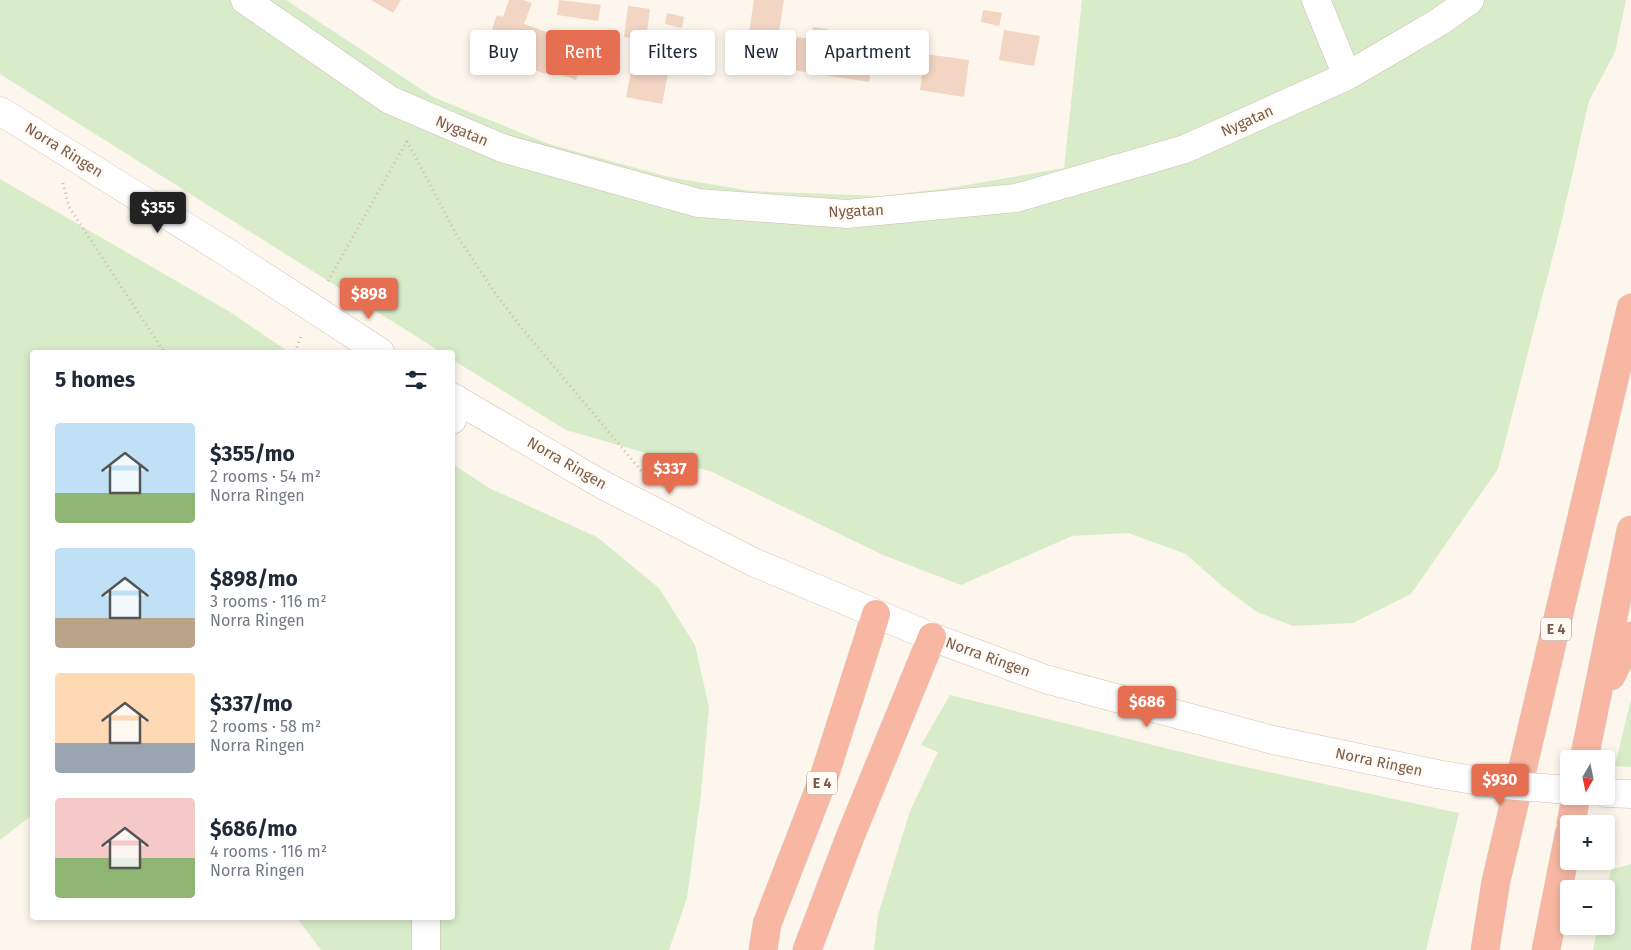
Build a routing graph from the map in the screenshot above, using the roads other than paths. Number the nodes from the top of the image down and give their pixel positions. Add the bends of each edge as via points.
1 (245, 0) edge
2 (1316, 0) edge
3 (1470, 0) edge
4 (1347, 76) junction
5 (0, 111) edge
6 (1631, 308) edge
7 (377, 350) edge
8 (455, 406) edge
9 (1631, 530) edge
10 (876, 614) junction
11 (1631, 636) edge
12 (932, 637) junction
13 (1594, 708) junction
14 (1586, 750) edge
15 (1560, 789) edge
16 (1615, 793) edge
17 (1631, 794) edge
18 (1562, 870) edge
19 (1496, 881) junction
20 (426, 920) edge
21 (426, 950) edge
22 (763, 950) edge
23 (807, 950) edge
24 (1466, 950) edge
25 (1485, 950) edge
26 (1546, 950) edge

1 - 4 main road, Nygatan via 390,100 502,148 698,203 847,214 1016,198 1185,148
2 - 4 main road
3 - 4 main road, Nygatan
5 - 7 main road, Norra Ringen
6 - 19 highway, E 4
8 - 10 main road, Norra Ringen via 753,562
9 - 13 highway
10 - 12 main road, Norra Ringen
10 - 22 highway, E 4 via 824,777 767,924
11 - 13 highway
12 - 15 main road, Norra Ringen, bridge via 1055,681 1272,740 1437,774 1504,785
12 - 23 highway
13 - 14 highway
16 - 17 main road
18 - 26 highway
19 - 24 highway, E 4
19 - 25 highway, E 4
20 - 21 main road

